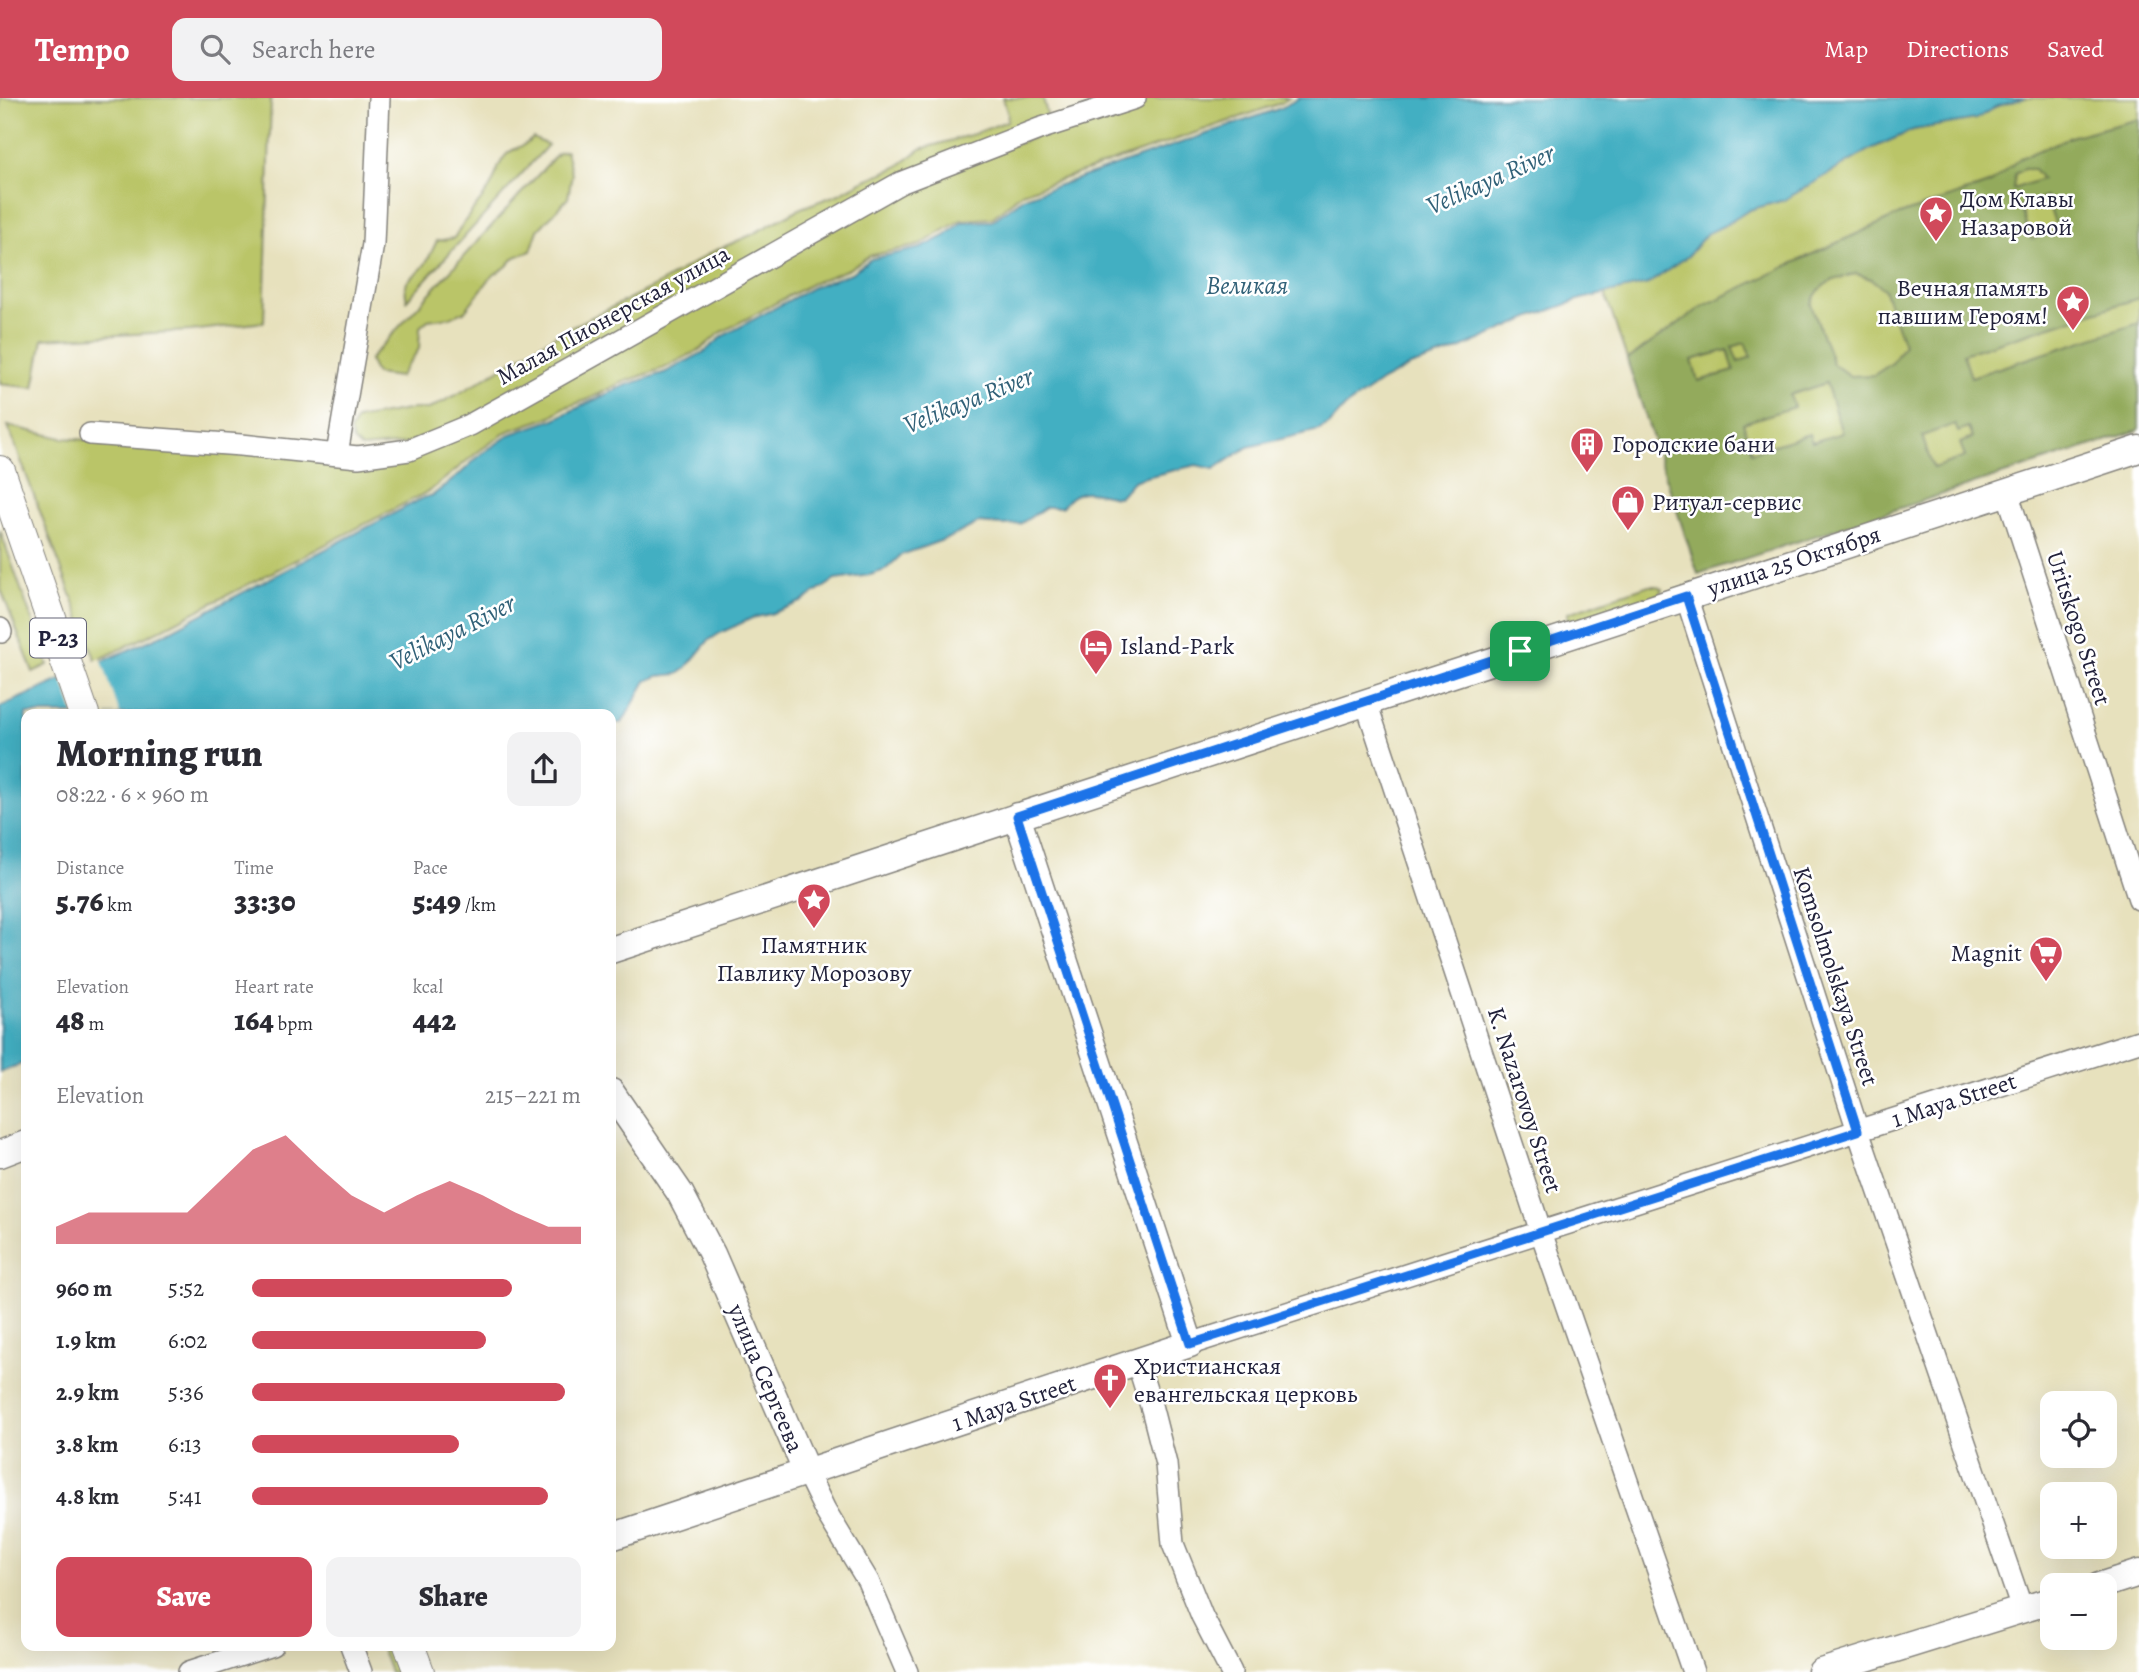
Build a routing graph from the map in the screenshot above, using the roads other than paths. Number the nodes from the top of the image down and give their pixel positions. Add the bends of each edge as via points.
1 (379, 98) edge
2 (1135, 98) edge
3 (89, 434) dead end
4 (2139, 449) edge
5 (337, 454) junction
6 (0, 471) edge
7 (2007, 492) junction
8 (1686, 596) junction
9 (1366, 702) junction
10 (82, 709) edge
11 (1017, 816) junction
12 (2139, 900) edge
13 (616, 948) edge
14 (2139, 1041) edge
15 (616, 1099) edge
16 (1858, 1131) junction
17 (21, 1146) edge
18 (0, 1154) edge
19 (1541, 1232) junction
20 (1190, 1344) junction
21 (1137, 1362) junction
22 (807, 1473) junction
23 (616, 1535) edge
24 (2139, 1573) edge
25 (2117, 1580) edge
26 (2040, 1604) edge
27 (2022, 1609) junction
28 (254, 1651) edge
29 (353, 1651) edge
30 (412, 1651) edge
31 (189, 1672) edge
32 (361, 1672) edge
33 (419, 1672) edge
34 (907, 1672) edge
35 (1231, 1672) edge
36 (1693, 1672) edge
37 (1821, 1672) edge

1 - 5 street via 373,244
2 - 5 street, Малая Пионерская улица via 900,183 470,425 409,450 358,457
3 - 5 street, Малая Пионерская улица
4 - 7 main road, улица 25 Октября
6 - 10 highway, Р-23
7 - 8 main road, улица 25 Октября
7 - 12 street, Uritskogo Street
8 - 9 main road, улица 25 Октября
8 - 16 street, Komsolmolskaya Street
9 - 11 main road, улица 25 Октября
9 - 19 street, K. Nazarovoy Street
11 - 13 main road, улица 25 Октября
11 - 20 main road
14 - 16 street, 1 Maya Street
15 - 22 main road, улица Сергеева via 680,1193 712,1254
16 - 19 street, 1 Maya Street
16 - 27 street, Komsolmolskaya Street
17 - 18 main road
19 - 20 street, 1 Maya Street
19 - 36 street, K. Nazarovoy Street
20 - 21 main road, 1 Maya Street
21 - 22 main road, 1 Maya Street
21 - 35 street via 1166,1464 1173,1544
22 - 23 main road, 1 Maya Street
22 - 34 street, улица Сергеева via 868,1581
24 - 25 main road
26 - 27 main road
27 - 37 main road
28 - 31 street
29 - 32 street
30 - 33 highway

